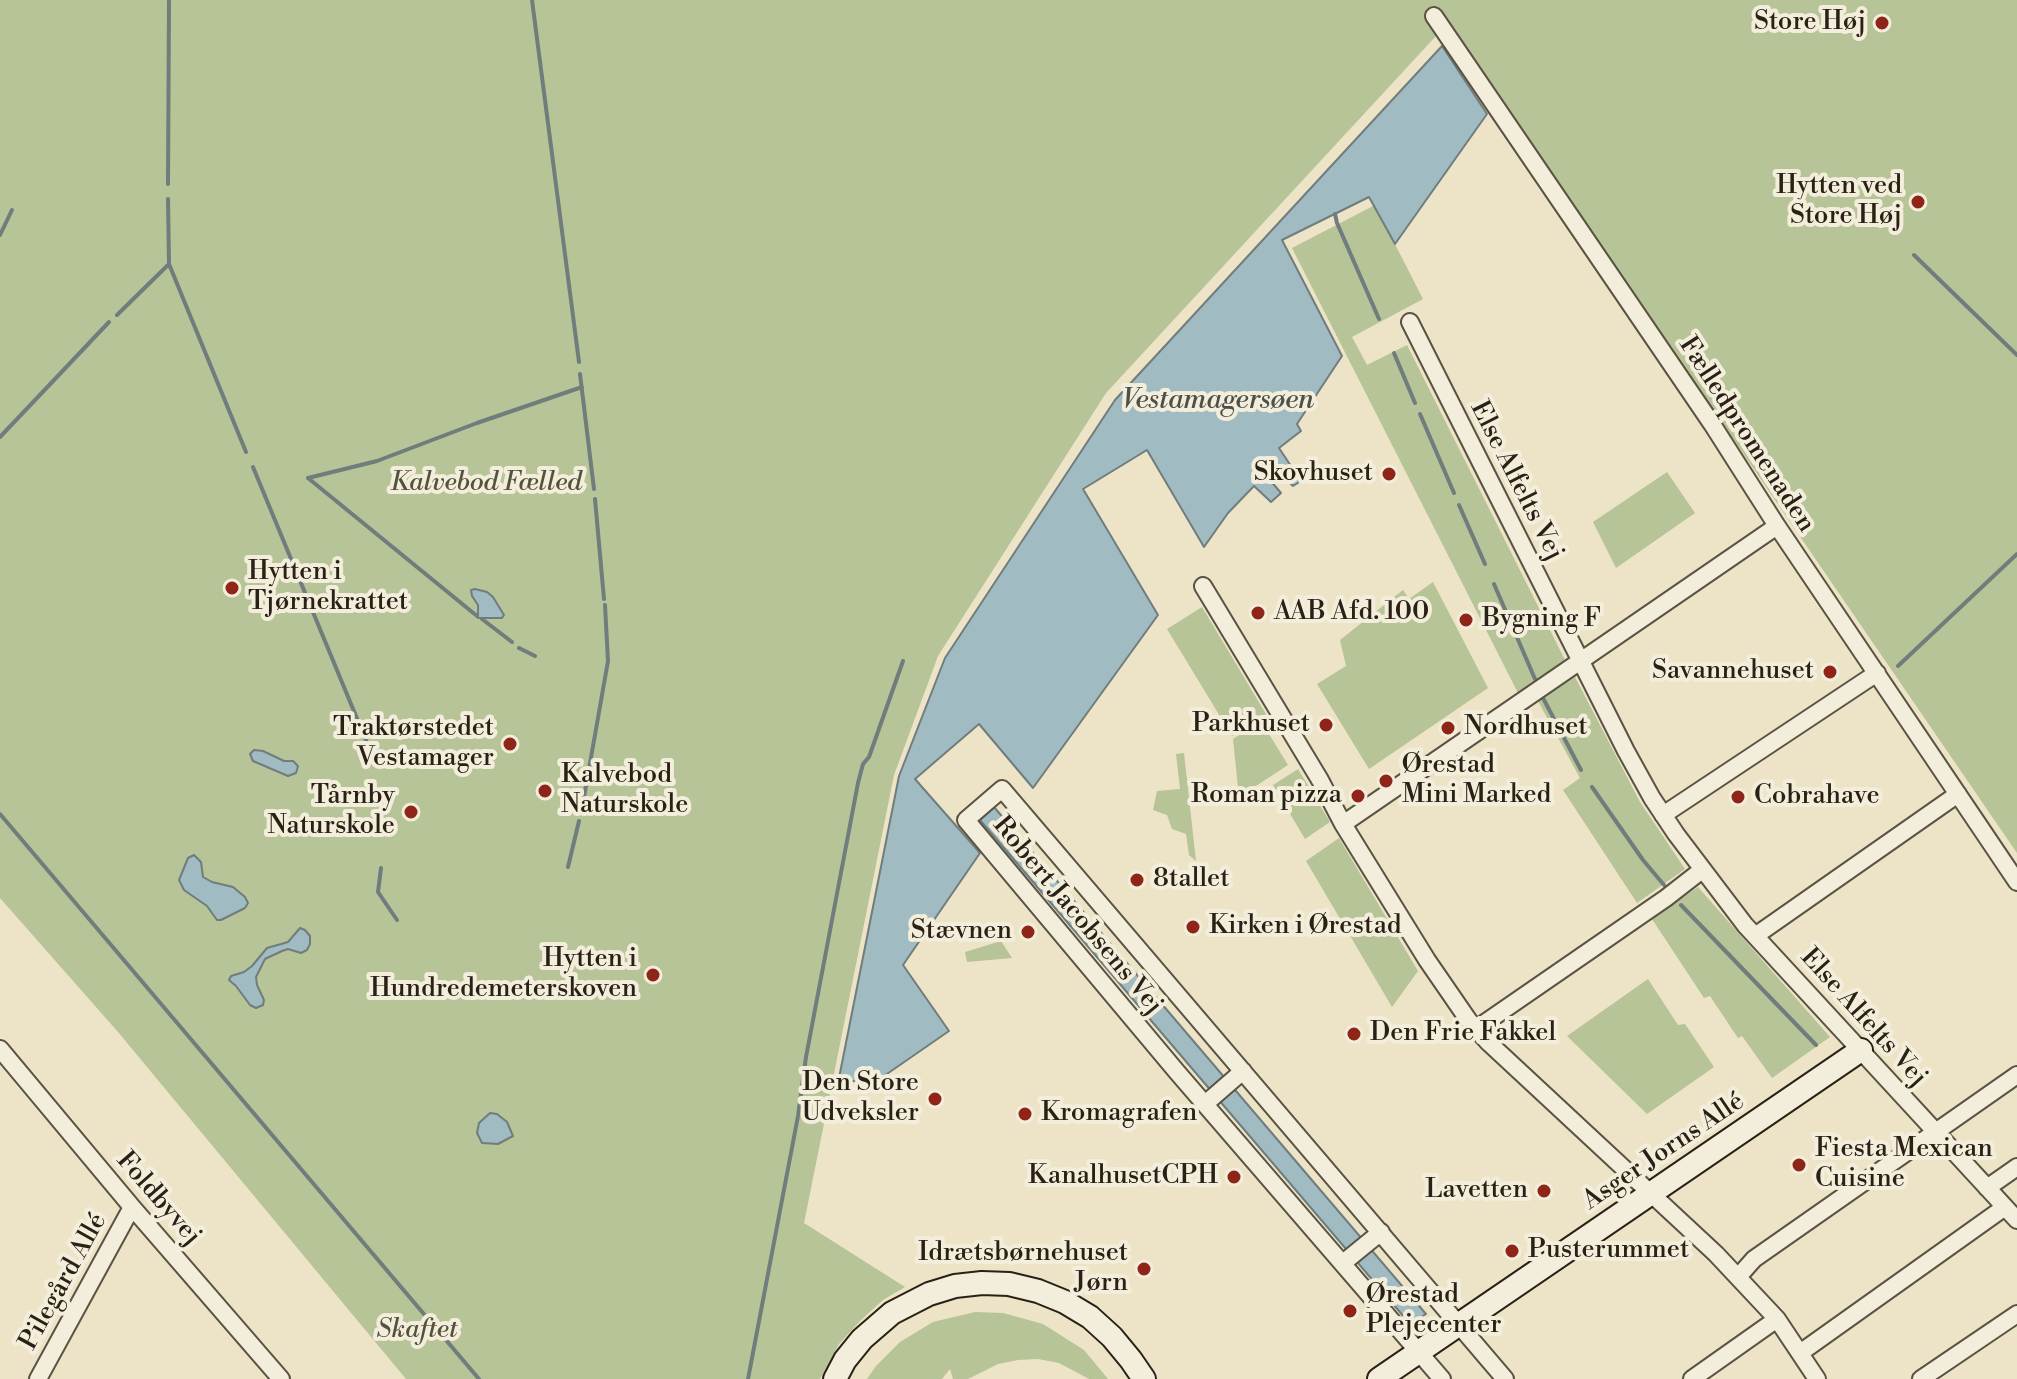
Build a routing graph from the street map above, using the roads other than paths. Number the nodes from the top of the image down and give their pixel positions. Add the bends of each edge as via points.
1 (1434, 16) dead end
2 (1410, 322) dead end
3 (1777, 526) junction
4 (1203, 586) dead end
5 (1580, 661) junction
6 (1877, 673) junction
7 (1958, 794) junction
8 (1663, 815) junction
9 (1343, 824) junction
10 (1702, 870) junction
11 (2017, 882) edge
12 (1755, 936) junction
13 (1476, 1029) junction
14 (0, 1049) edge
15 (1861, 1050) junction
16 (1238, 1075) junction
17 (2017, 1075) edge
18 (1208, 1102) junction
19 (1935, 1133) junction
20 (2017, 1167) edge
21 (1987, 1188) junction
22 (1652, 1194) junction
23 (132, 1207) junction
24 (2005, 1207) junction
25 (2017, 1220) edge
26 (1381, 1232) junction
27 (1343, 1263) junction
28 (1738, 1277) junction
29 (2017, 1314) edge
30 (1777, 1319) junction
31 (1461, 1325) junction
32 (1420, 1352) junction
33 (1800, 1353) junction
34 (38, 1379) edge
35 (281, 1379) edge
36 (835, 1379) edge
37 (850, 1379) edge
38 (1126, 1379) edge
39 (1144, 1379) edge
40 (1379, 1379) edge
41 (1442, 1379) edge
42 (1505, 1379) edge
43 (1692, 1379) edge
44 (1817, 1379) edge
45 (1921, 1379) edge

1 - 3 street, Fælledpromenaden
2 - 5 street, Else Alfelts Vej
3 - 5 street
3 - 6 street, Fælledpromenaden
4 - 9 street
5 - 8 street, Else Alfelts Vej
5 - 9 street
6 - 7 street, Fælledpromenaden
6 - 8 street
7 - 11 street, Fælledpromenaden
7 - 12 street
8 - 10 street, Else Alfelts Vej
9 - 13 street
10 - 12 street, Else Alfelts Vej
10 - 13 street
12 - 15 street, Else Alfelts Vej
13 - 22 street
14 - 23 street, Foldbyvej
15 - 19 street, Else Alfelts Vej
15 - 22 street, Asger Jorns Allé
16 - 18 street
16 - 18 street, Robert Jacobsens Vej via 1002,789 966,820
16 - 26 street, Robert Jacobsens Vej
17 - 19 street
18 - 27 street, Robert Jacobsens Vej
19 - 21 street, Else Alfelts Vej
19 - 28 street via 1754,1259
20 - 21 street
21 - 24 street, Else Alfelts Vej
22 - 28 street
22 - 31 street, Asger Jorns Allé
23 - 34 street, Pilegård Allé
23 - 35 street, Foldbyvej
24 - 25 street, Else Alfelts Vej
24 - 33 street
26 - 27 street
26 - 31 street, Robert Jacobsens Vej
27 - 32 street, Robert Jacobsens Vej
28 - 30 street
29 - 45 street
30 - 33 street
30 - 43 street
31 - 32 street, Asger Jorns Allé
31 - 42 street, Robert Jacobsens Vej
32 - 40 street, Asger Jorns Allé
32 - 41 street, Robert Jacobsens Vej
33 - 44 street
36 - 39 street via 862,1339 904,1305 942,1290 982,1283 1009,1284 1065,1302 1112,1337
37 - 38 street via 872,1348 901,1324 936,1307 982,1298 1007,1299 1057,1314 1101,1346

